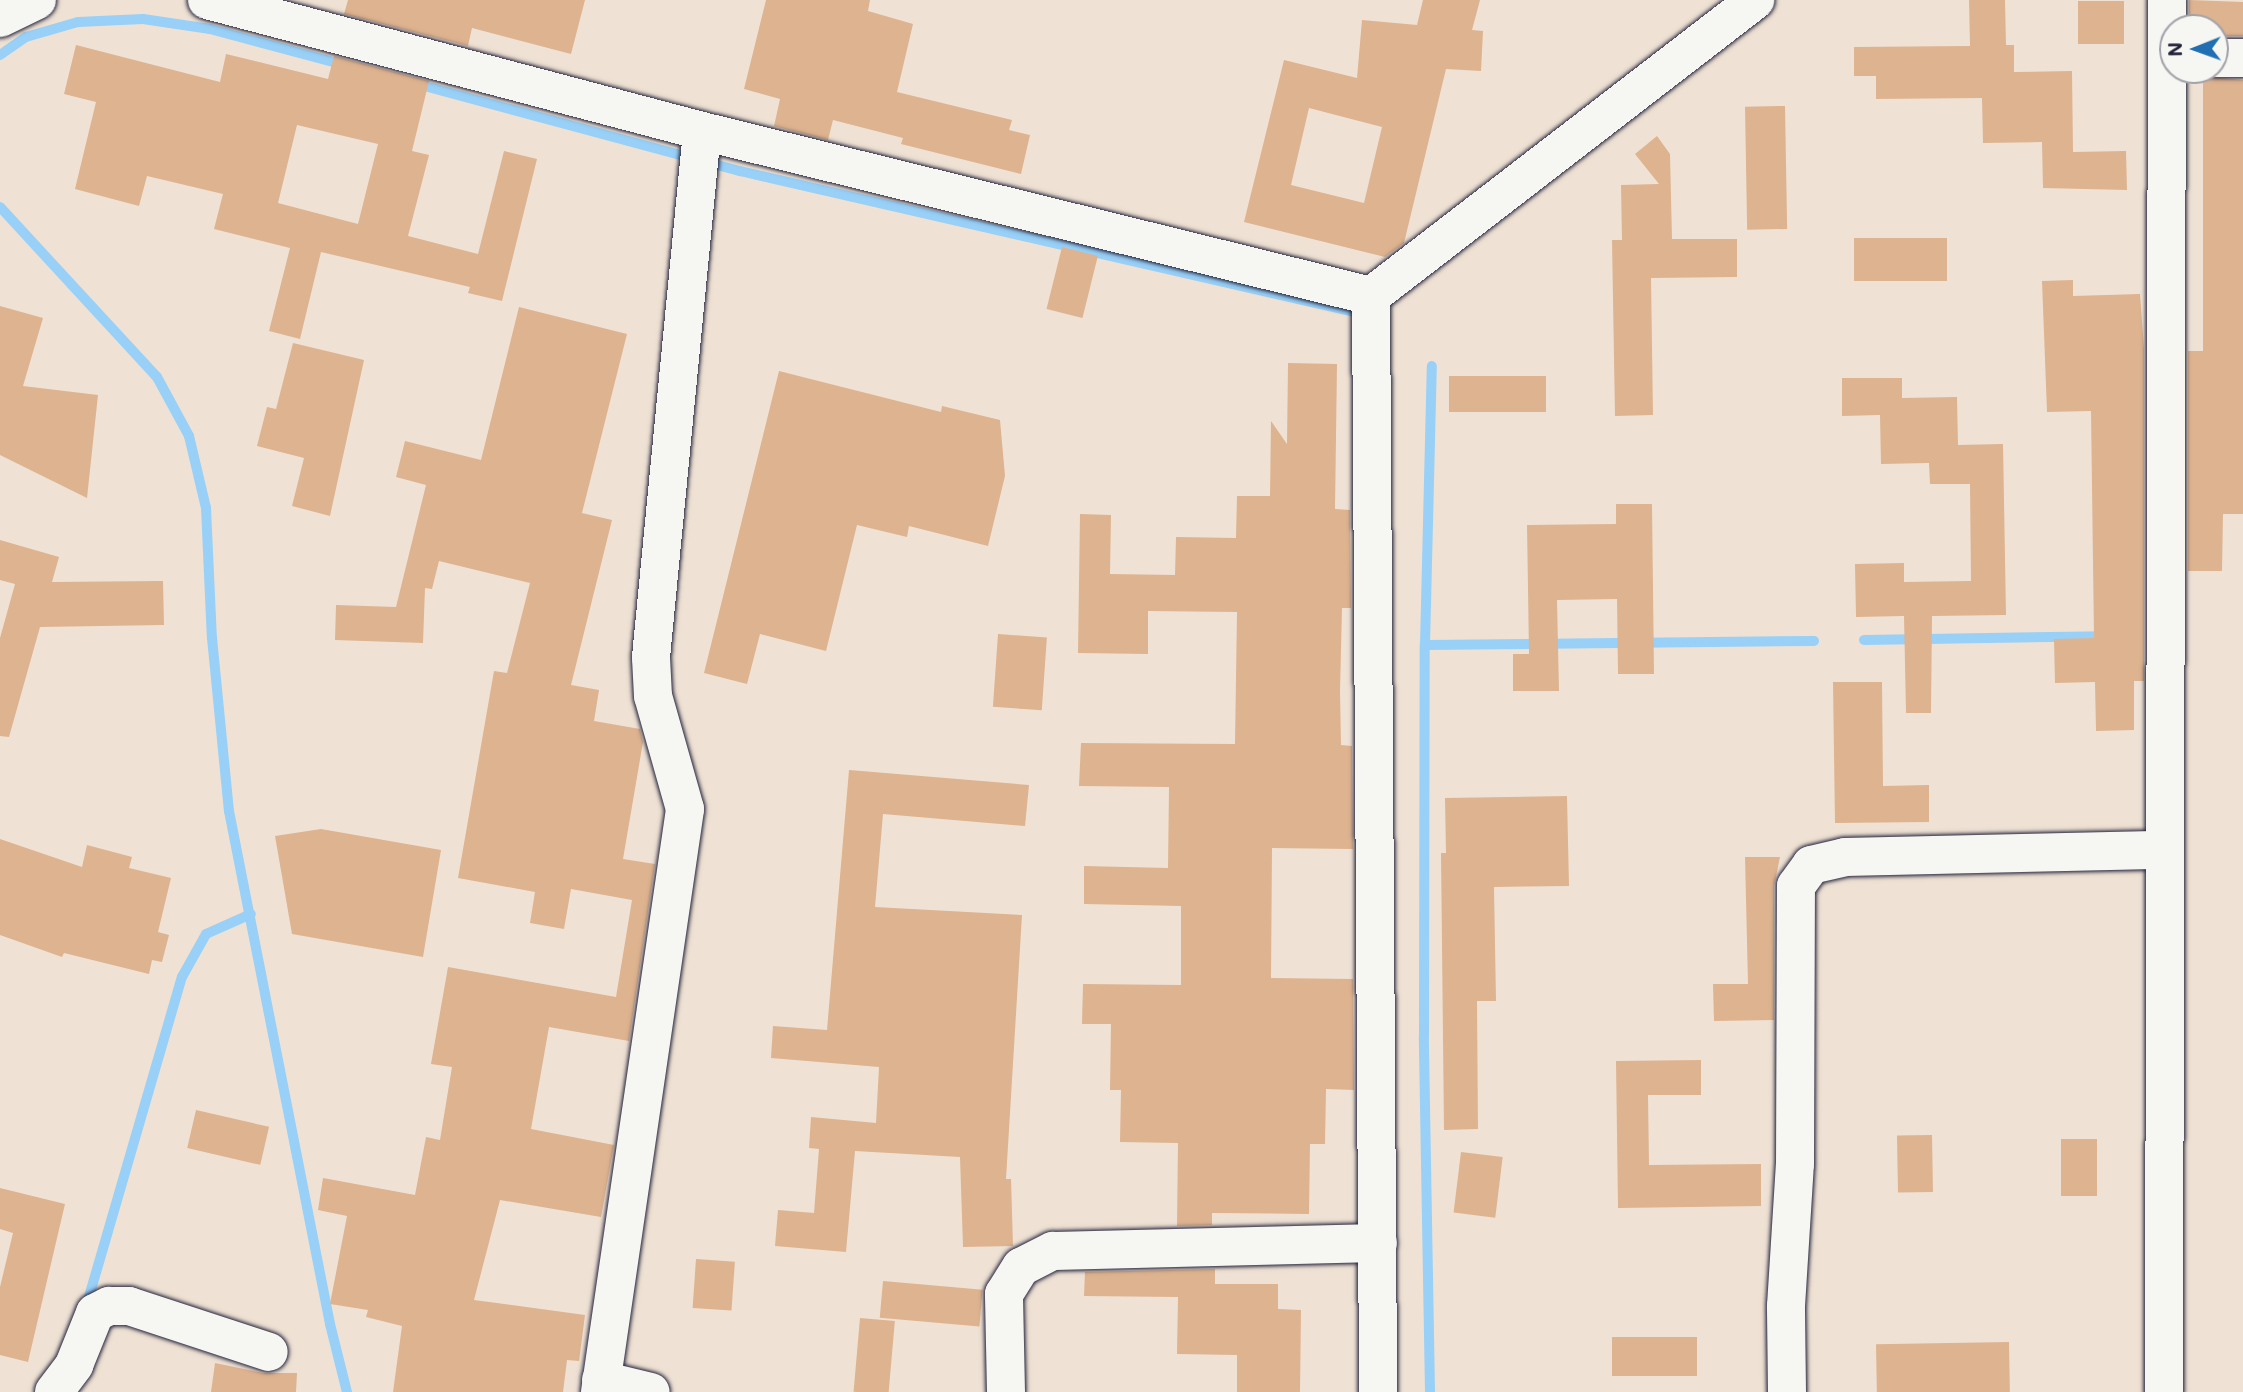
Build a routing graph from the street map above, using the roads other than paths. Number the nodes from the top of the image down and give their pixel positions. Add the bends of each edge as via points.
1 (37, 0) edge
2 (207, 0) edge
3 (1755, 0) edge
4 (0, 18) edge
5 (2171, 84) edge
6 (702, 131) junction
7 (1371, 296) junction
8 (2165, 850) junction
9 (1378, 1243) junction
10 (269, 1352) dead end
11 (600, 1386) edge
12 (54, 1392) edge
13 (651, 1392) edge
14 (1006, 1392) edge
15 (1378, 1392) edge
16 (1787, 1392) edge
17 (2164, 1392) edge

1 - 4 street
2 - 6 street
3 - 7 street
5 - 8 street
6 - 7 street
6 - 11 street via 651,657 653,696 685,809
7 - 9 street
8 - 16 street via 1845,858 1811,865 1796,886 1795,1164 1786,1306
8 - 17 street
9 - 14 street via 1054,1251 1021,1267 1004,1294
9 - 15 street
10 - 12 street via 129,1306 109,1307 95,1313 74,1365
11 - 13 street

